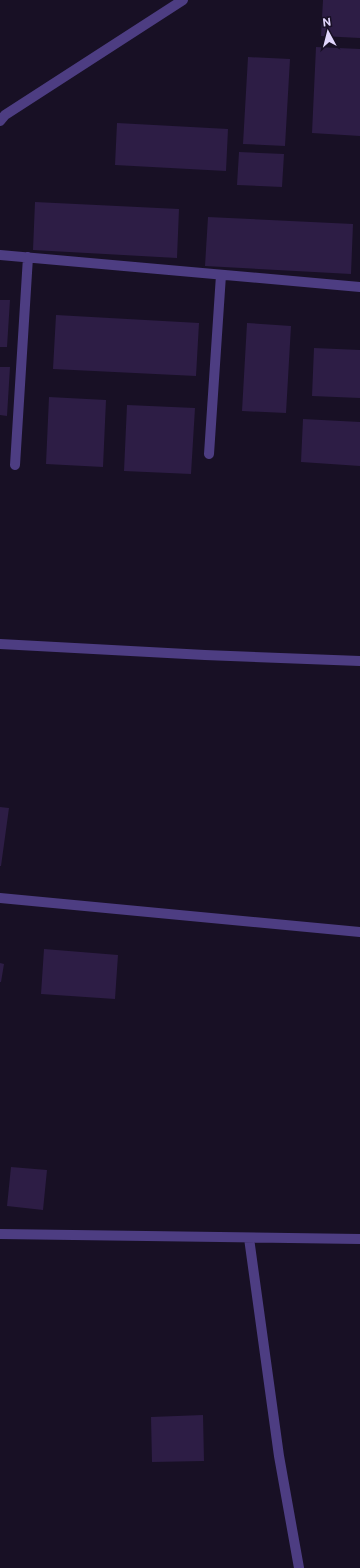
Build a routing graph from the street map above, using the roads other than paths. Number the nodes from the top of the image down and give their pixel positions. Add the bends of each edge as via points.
1 (183, 0) edge
2 (0, 121) edge
3 (0, 255) edge
4 (28, 257) junction
5 (220, 275) junction
6 (360, 287) edge
7 (209, 454) dead end
8 (15, 465) dead end
9 (0, 644) edge
10 (360, 661) edge
11 (0, 898) edge
12 (360, 932) edge
13 (0, 1234) edge
14 (249, 1238) junction
15 (360, 1239) edge
16 (299, 1568) edge

1 - 2 street via 5,115
3 - 4 street
4 - 5 street
4 - 8 street
5 - 6 street
5 - 7 street
9 - 10 street
11 - 12 street
13 - 14 street
14 - 15 street
14 - 16 street via 279,1456

